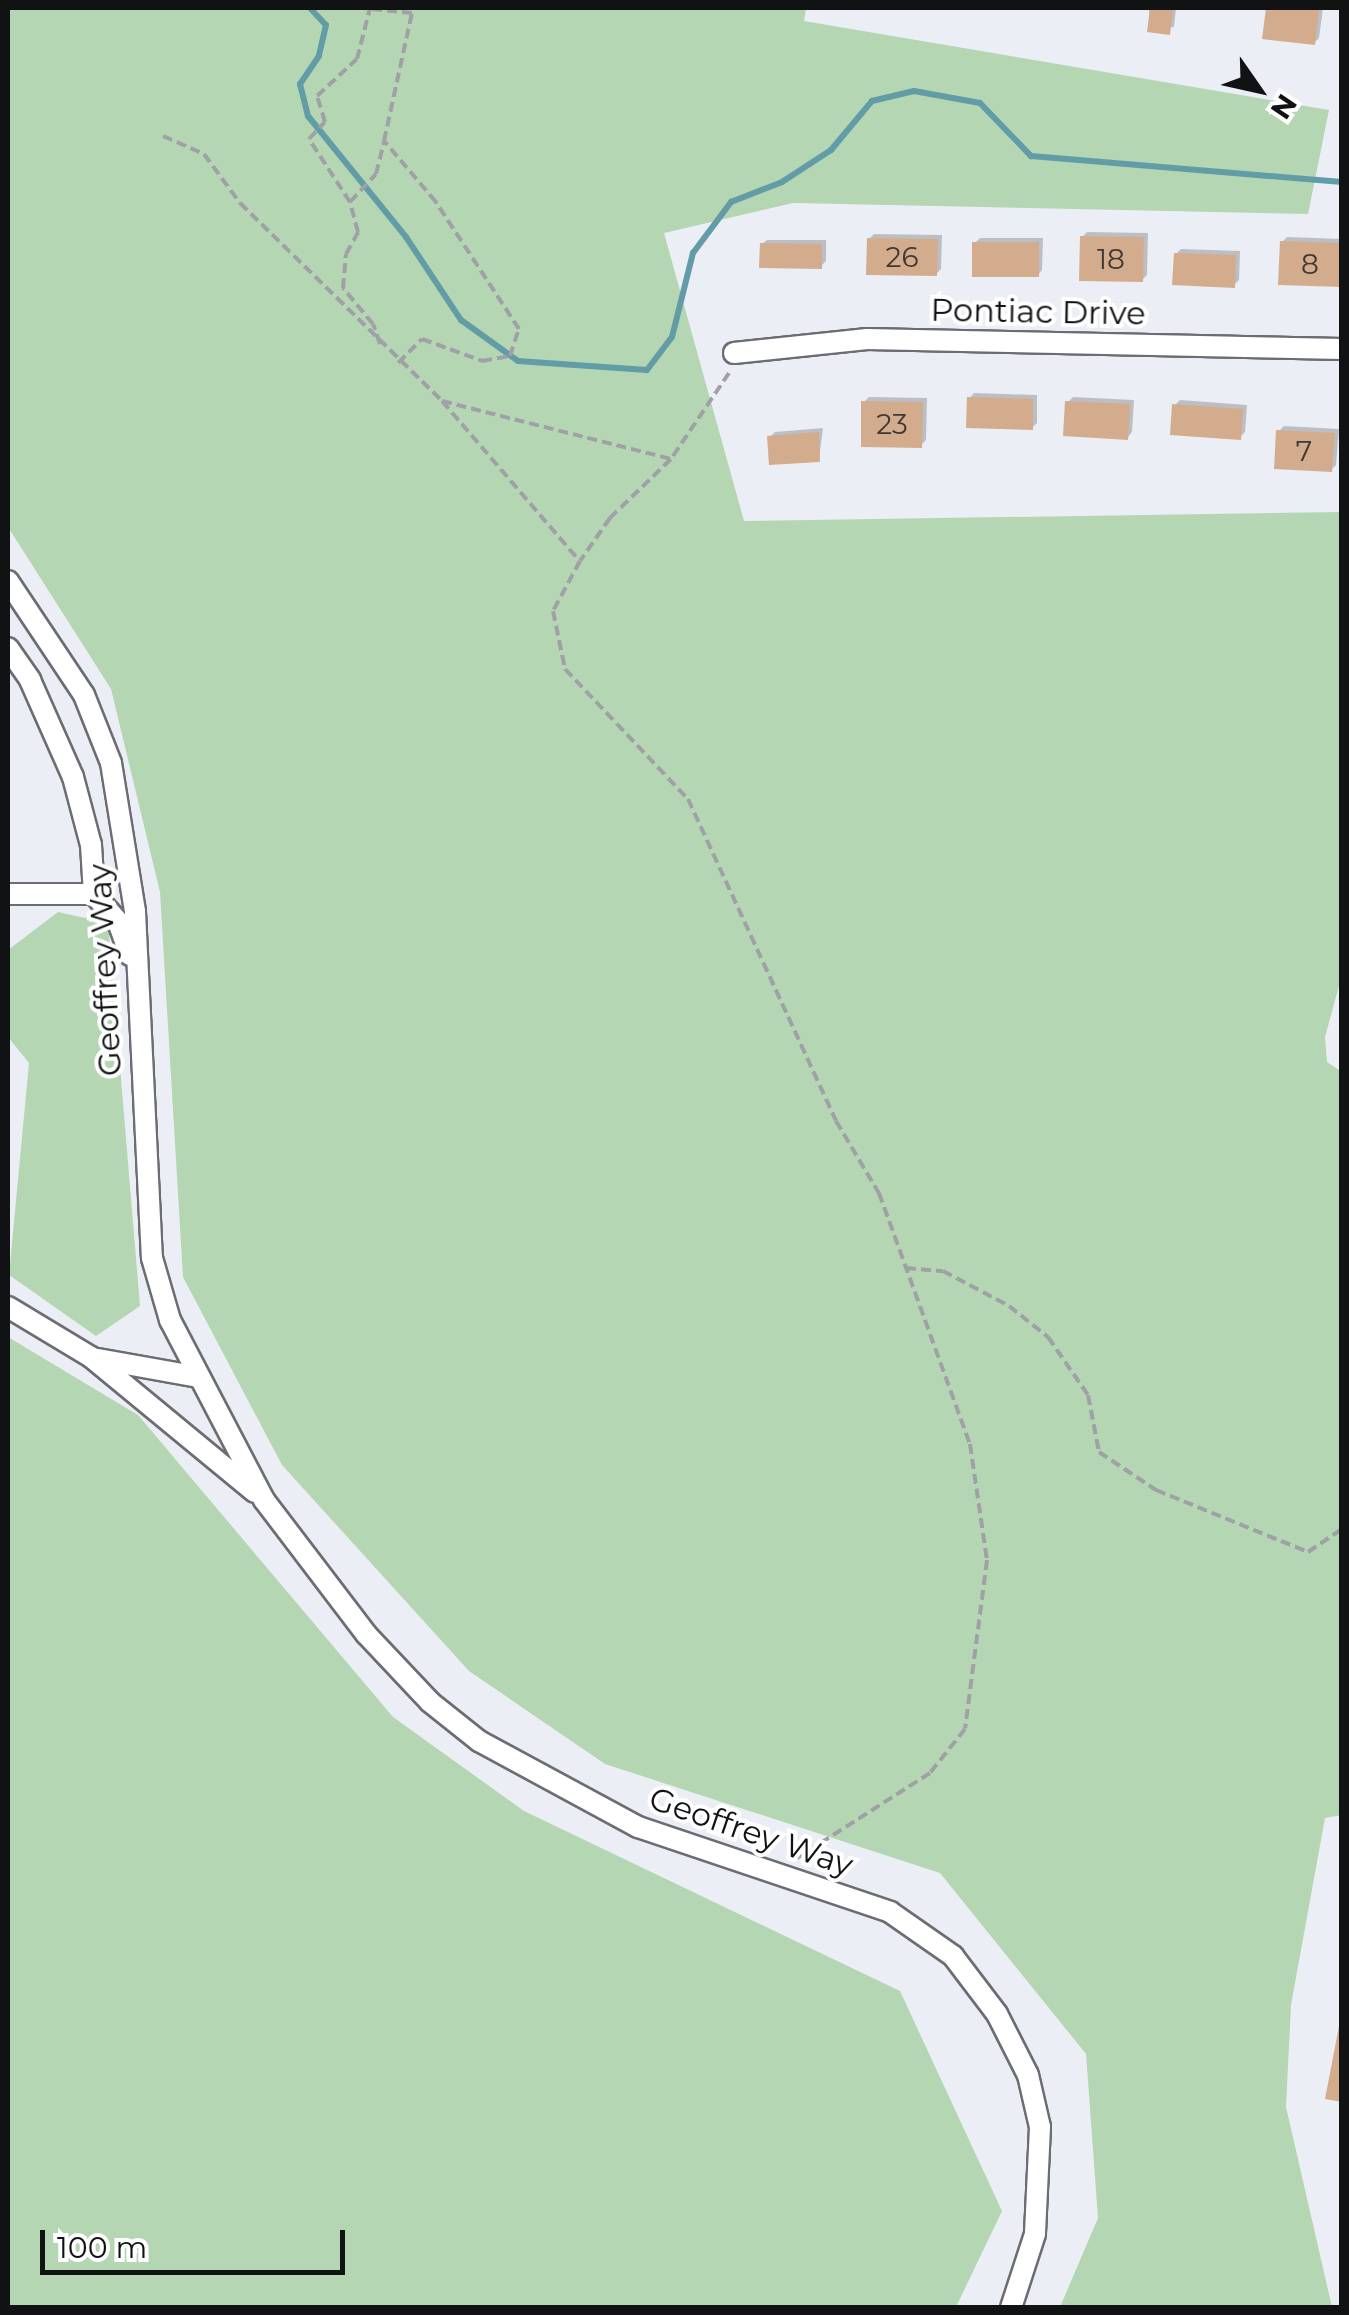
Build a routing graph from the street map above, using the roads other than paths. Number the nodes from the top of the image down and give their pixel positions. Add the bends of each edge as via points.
1 (1342, 349) edge
2 (734, 354) road end
3 (8, 581) edge
4 (8, 648) edge
5 (8, 894) edge
6 (94, 894) junction
7 (134, 966) junction
8 (8, 1307) edge
9 (91, 1357) junction
10 (200, 1377) junction
11 (264, 1500) junction
12 (1011, 2308) edge

1 - 2 street, Pontiac Drive via 868,338
3 - 7 street, Geoffrey Way via 84,695 111,763 129,849
4 - 6 street via 30,680 73,776 91,846
5 - 6 street
6 - 7 street via 118,922
7 - 10 street, Geoffrey Way via 152,1258 170,1320
8 - 9 street, Geoffrey Way
9 - 10 street, Geoffrey Way
9 - 11 street, Geoffrey Way
10 - 11 street, Geoffrey Way
11 - 12 street, Geoffrey Way via 366,1634 430,1702 480,1741 638,1826 890,1912 952,1956 1005,2030 1028,2076 1042,2173 1035,2234

